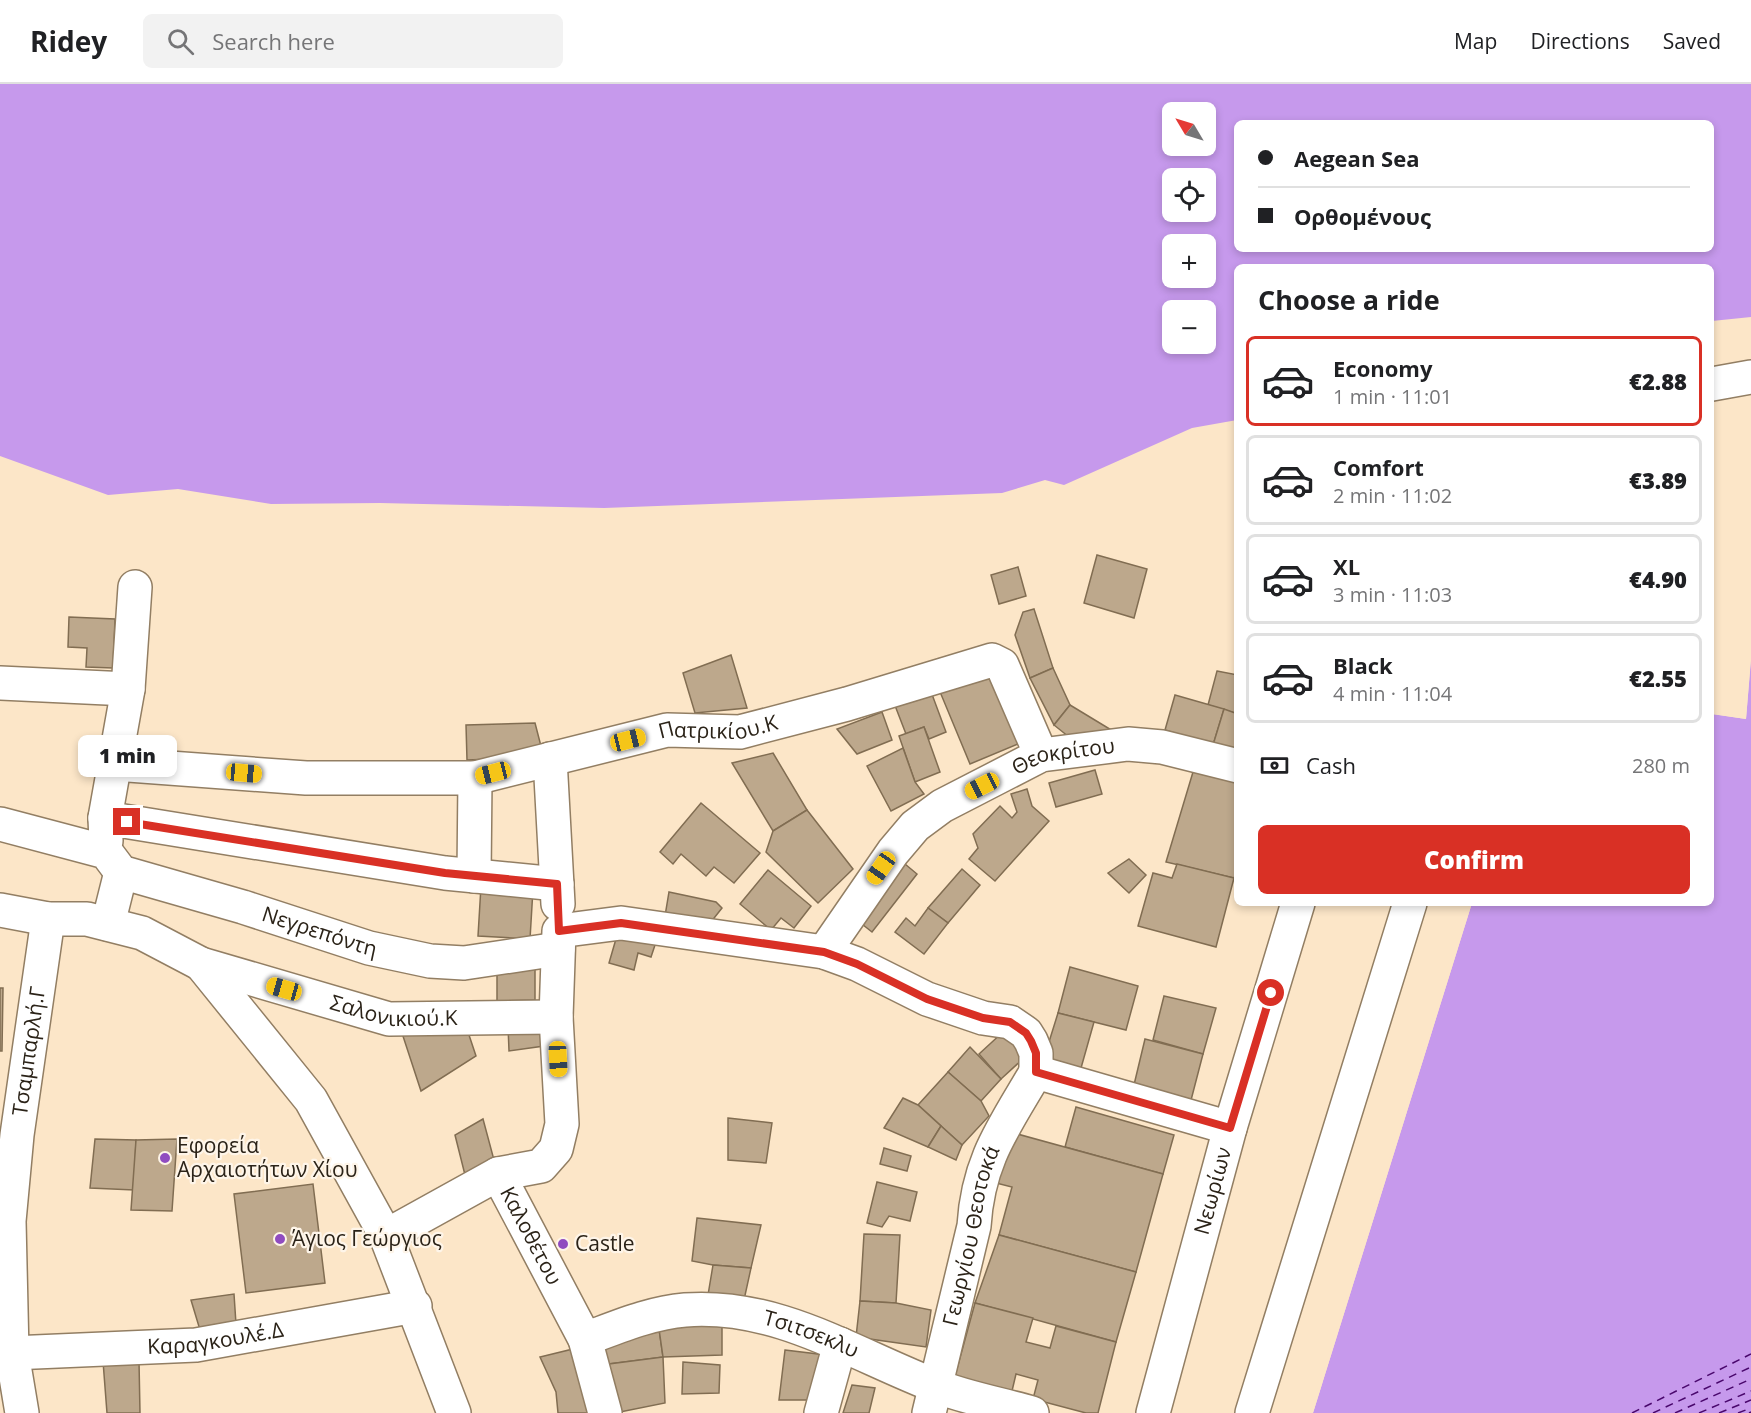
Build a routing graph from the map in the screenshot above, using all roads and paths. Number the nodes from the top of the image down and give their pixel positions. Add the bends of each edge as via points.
1 (1751, 377) edge
2 (1714, 384) edge
3 (135, 587) dead end
4 (0, 684) edge
5 (128, 689) junction
6 (1041, 755) junction
7 (549, 759) junction
8 (115, 764) junction
9 (1234, 765) edge
10 (475, 778) junction
11 (105, 818) junction
12 (0, 824) edge
13 (107, 858) junction
14 (474, 876) junction
15 (557, 884) junction
16 (1297, 906) edge
17 (1409, 906) edge
18 (0, 910) edge
19 (48, 919) junction
20 (108, 924) junction
21 (559, 940) junction
22 (824, 952) junction
23 (201, 964) junction
24 (556, 1017) junction
25 (1036, 1072) junction
26 (1230, 1128) junction
27 (9, 1139) edge
28 (498, 1174) junction
29 (386, 1236) junction
30 (415, 1306) junction
31 (8, 1337) edge
32 (585, 1339) junction
33 (840, 1344) junction
34 (933, 1400) edge
35 (22, 1413) edge
36 (454, 1413) edge
37 (605, 1413) edge
38 (821, 1413) edge
39 (1032, 1413) edge
40 (1153, 1413) edge
41 (1252, 1413) edge

1 - 2 street
3 - 5 street
4 - 5 street
5 - 8 street
6 - 7 street, Πατρικίου.Κ via 1002,664 992,660 740,732 667,730
6 - 9 street, Θεοκρίτου via 1128,744 1162,747
6 - 22 street, Θεοκρίτου via 942,806 915,826
7 - 10 street, Πατρικίου.Κ
7 - 15 street, Καλοθέτου
8 - 10 street, Πατρικίου.Κ via 306,778
8 - 11 street
10 - 14 street
11 - 13 street
11 - 14 street
12 - 13 street, Νεγρεπόντη
13 - 20 street
13 - 21 street, Νεγρεπόντη via 369,948 430,961 464,963
14 - 15 street
15 - 21 street, Καλοθέτου
16 - 26 street, Νεωρίων
17 - 41 street
18 - 19 street
19 - 20 street via 87,919
19 - 27 street, Τσαμπαρλή.Γ
20 - 23 street via 142,933
21 - 22 street, Νεγρεπόντη via 621,923
21 - 24 street, Καλοθέτου
22 - 25 street, Νεγρεπόντη via 927,999 983,1018 1010,1022 1031,1041 1036,1053
23 - 24 street, Σαλονικιού.Κ via 389,1019
23 - 29 street via 311,1100
24 - 28 street, Καλοθέτου via 562,1124 556,1149 541,1166
25 - 26 street
25 - 34 street, Γεωργίου Θεοτοκά via 984,1166 976,1194 974,1226
26 - 40 street, Νεωρίων
27 - 31 street, Τσαμπαρλή.Γ
28 - 29 street
28 - 32 street, Καλοθέτου
29 - 30 street
30 - 31 street, Καραγκουλέ.Δ via 196,1345
30 - 36 street
31 - 35 street, Τσαμπαρλή.Γ
32 - 33 street, Τσιτσεκλυ via 651,1314 708,1309 761,1314
32 - 37 street, Καλοθέτου
33 - 34 street, Τσιτσεκλυ
33 - 38 street
34 - 39 street, Τσιτσεκλυ

